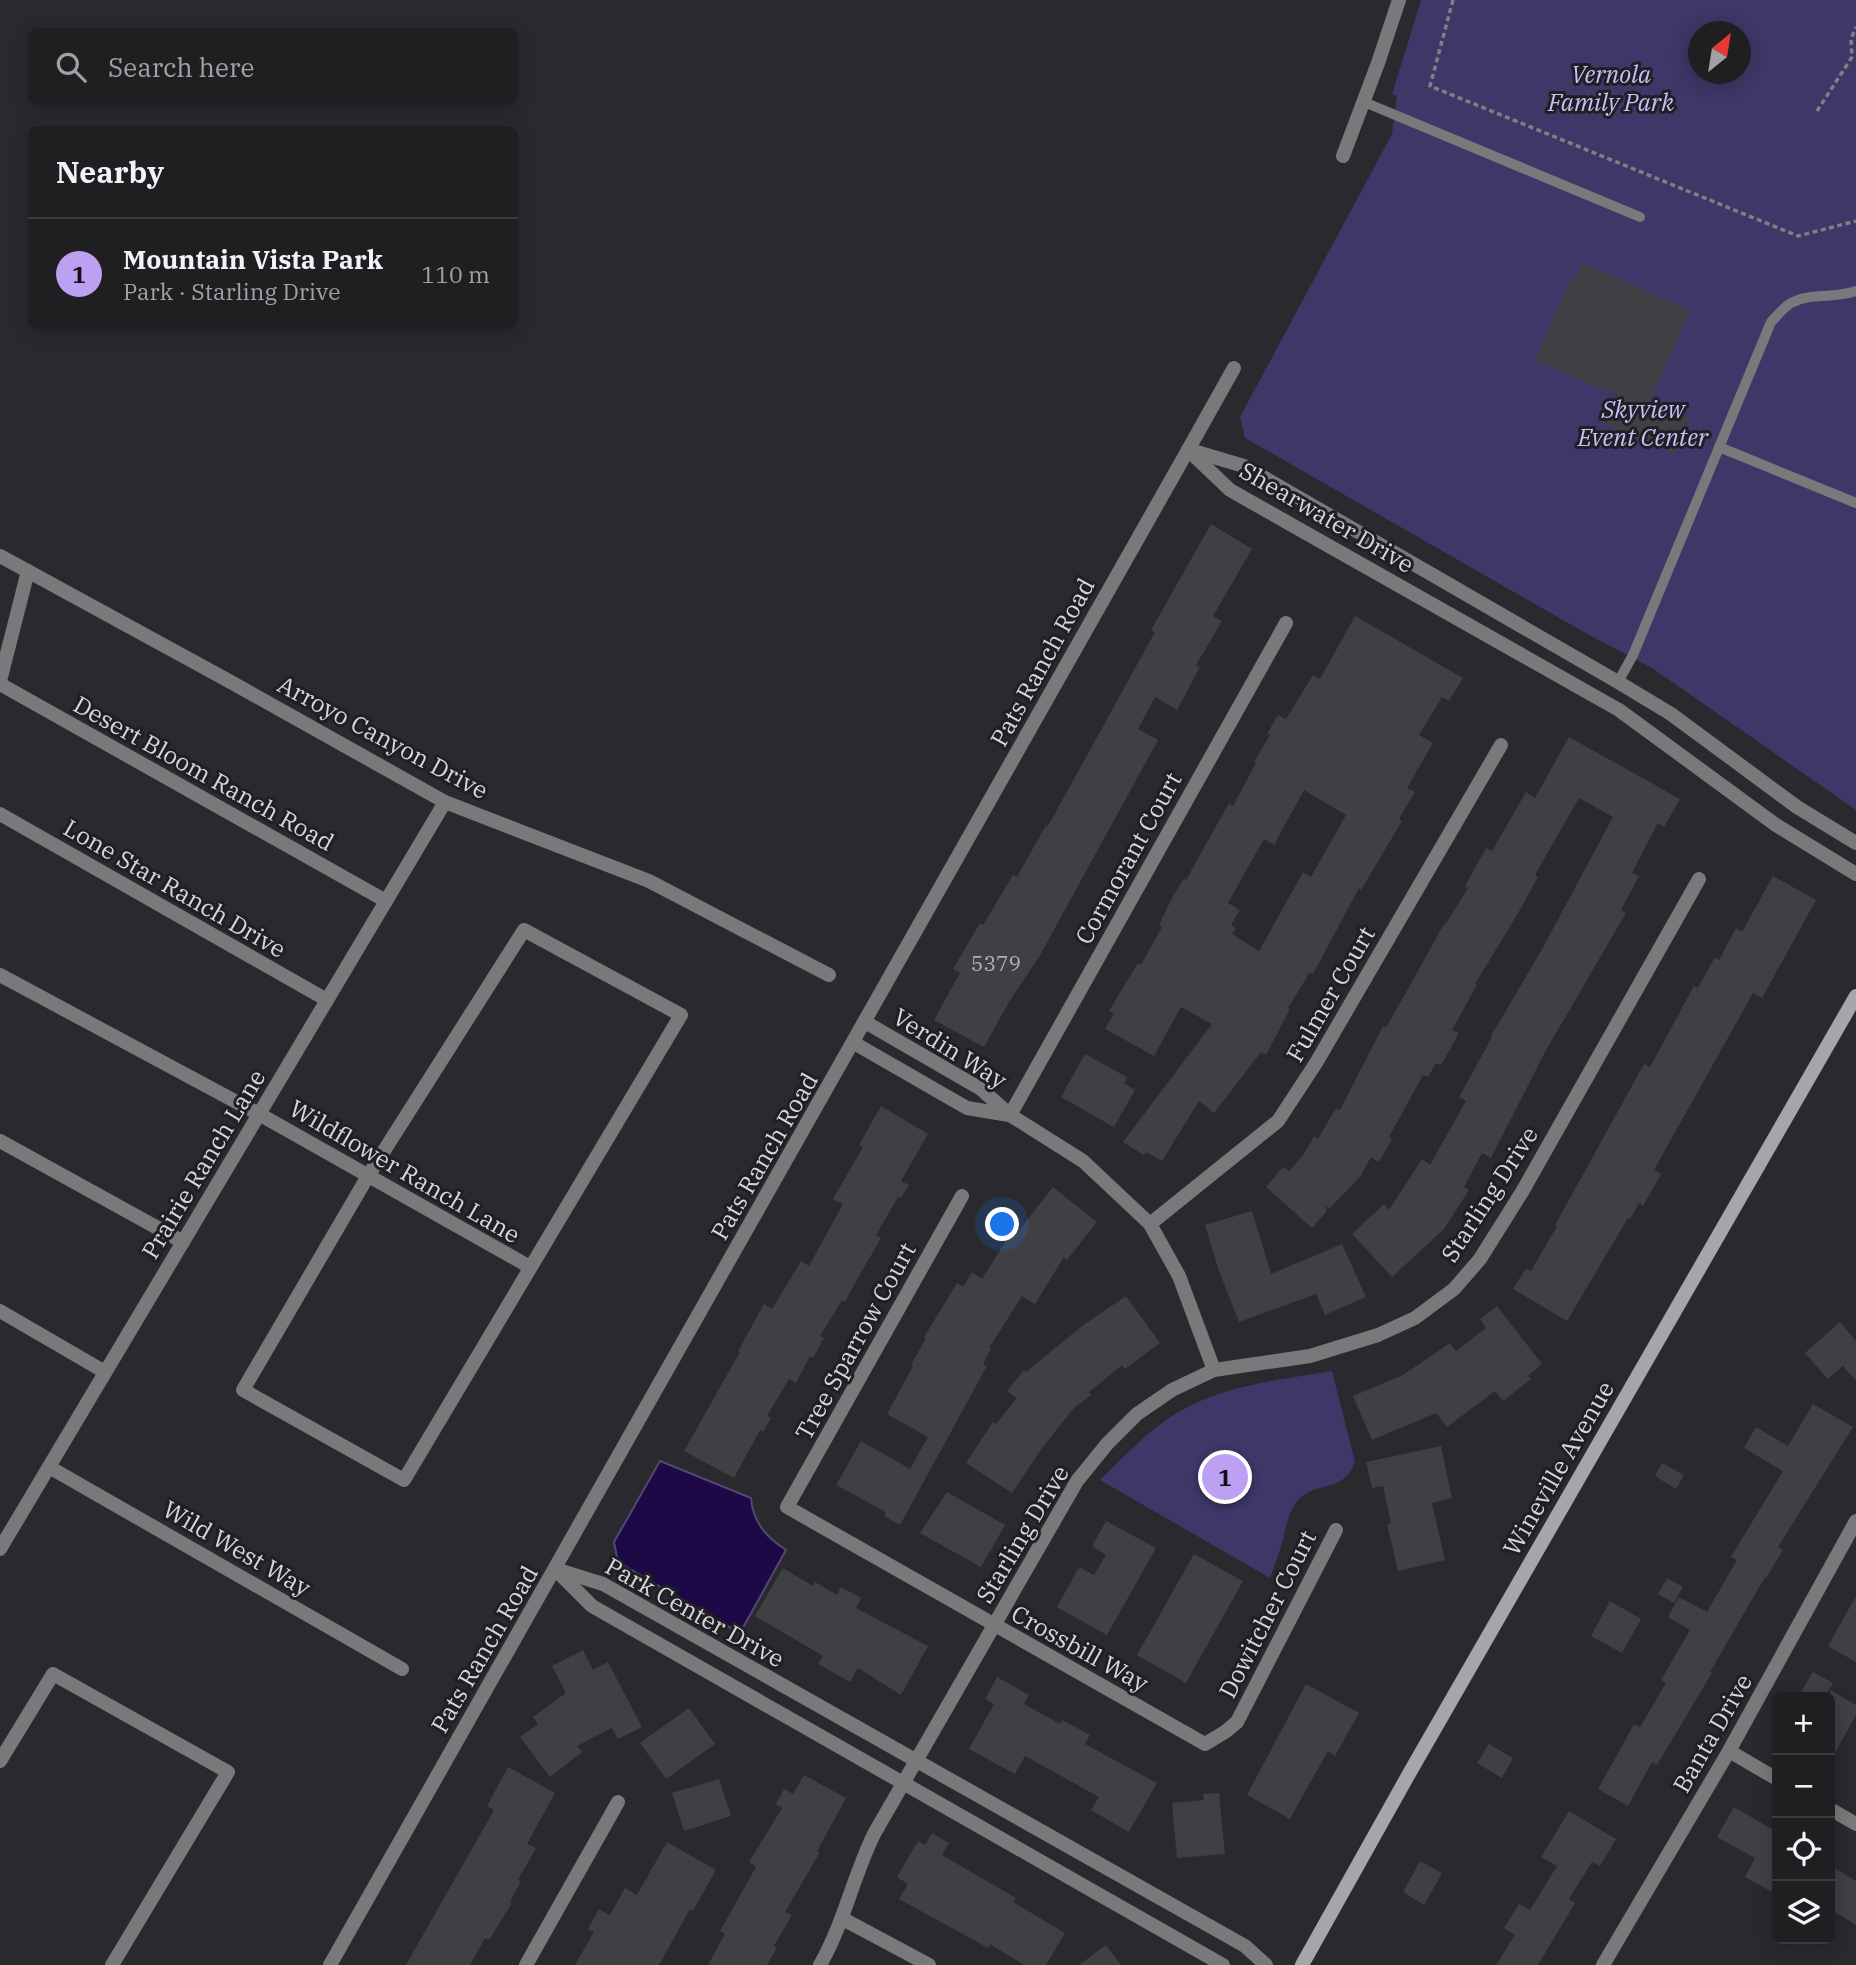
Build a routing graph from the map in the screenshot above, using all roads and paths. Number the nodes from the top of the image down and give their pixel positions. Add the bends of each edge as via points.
1 (1399, 0) edge
2 (1453, 0) edge
3 (1856, 27) edge
4 (1364, 102) junction
5 (1817, 111) dead end
6 (1343, 156) dead end
7 (1640, 217) dead end
8 (1856, 221) edge
9 (1856, 291) edge
10 (1234, 368) dead end
11 (1719, 447) junction
12 (1188, 450) junction
13 (1856, 503) edge
14 (0, 556) edge
15 (28, 571) junction
16 (1286, 623) dead end
17 (0, 682) edge
18 (1618, 682) junction
19 (1501, 745) dead end
20 (445, 802) junction
21 (0, 814) edge
22 (1856, 843) edge
23 (1856, 874) edge
24 (1699, 879) dead end
25 (386, 901) junction
26 (0, 975) edge
27 (829, 975) dead end
28 (1856, 996) edge
29 (327, 1000) junction
30 (865, 1021) junction
31 (854, 1043) junction
32 (259, 1114) junction
33 (1010, 1115) junction
34 (0, 1141) edge
35 (368, 1176) junction
36 (962, 1196) dead end
37 (1150, 1224) junction
38 (183, 1242) junction
39 (530, 1267) junction
40 (0, 1311) edge
41 (1214, 1370) junction
42 (105, 1372) junction
43 (49, 1467) junction
44 (787, 1507) joint
45 (1856, 1521) edge
46 (1336, 1530) dead end
47 (0, 1549) edge
48 (555, 1569) junction
49 (993, 1626) junction
50 (402, 1669) dead end
51 (1205, 1744) joint
52 (1729, 1751) junction
53 (915, 1760) junction
54 (0, 1761) edge
55 (1772, 1776) edge
56 (903, 1783) junction
57 (618, 1802) dead end
58 (1835, 1812) edge
59 (1856, 1824) edge
60 (843, 1919) junction
61 (111, 1965) edge
62 (330, 1965) edge
63 (526, 1965) edge
64 (820, 1965) edge
65 (929, 1965) edge
66 (1223, 1965) edge
67 (1266, 1965) edge
68 (1302, 1965) edge
69 (1603, 1965) edge

1 - 4 street
2 - 8 path via 1430,86 1798,236
3 - 5 path via 1852,57
4 - 6 street
4 - 7 lane
9 - 11 lane via 1790,303 1771,322
10 - 12 street, Pats Ranch Road
11 - 13 lane
11 - 18 lane
12 - 18 street, Shearwater Drive via 1244,466
12 - 23 street, Shearwater Drive via 1230,489 1619,710 1776,824
12 - 30 street, Pats Ranch Road
14 - 15 street, Arroyo Canyon Drive
15 - 17 street
15 - 20 street, Arroyo Canyon Drive
16 - 33 street, Cormorant Court
17 - 25 street, Desert Bloom Ranch Road
18 - 22 street, Shearwater Drive
19 - 37 street, Fulmer Court via 1278,1121
20 - 25 street, Prairie Ranch Lane
20 - 27 street, Arroyo Canyon Drive via 649,881
21 - 29 street, Lone Star Ranch Drive
24 - 41 street, Starling Drive via 1522,1192 1480,1259 1454,1289 1415,1318 1378,1335 1310,1356
25 - 29 street, Prairie Ranch Lane
26 - 32 street, Wildflower Ranch Lane
28 - 68 main road, Wineville Avenue
29 - 32 street, Prairie Ranch Lane
30 - 31 street, Pats Ranch Road
30 - 33 street, Verdin Way via 981,1089
31 - 33 street, Verdin Way via 967,1108
31 - 48 street, Pats Ranch Road
32 - 35 street, Wildflower Ranch Lane
32 - 38 street, Prairie Ranch Lane
33 - 37 street, Verdin Way via 1083,1161
34 - 38 street
35 - 39 street, Wildflower Ranch Lane
35 - 39 street via 243,1390 404,1480
35 - 39 street via 524,930 681,1015
36 - 44 street, Tree Sparrow Court
37 - 41 street, Verdin Way via 1179,1276
38 - 42 street, Prairie Ranch Lane
40 - 42 street
41 - 49 street, Starling Drive via 1172,1390 1107,1444 1077,1480
42 - 43 street, Prairie Ranch Lane
43 - 47 street, Prairie Ranch Lane
43 - 50 street, Wild West Way
44 - 49 street, Crossbill Way
45 - 52 street, Banta Drive
46 - 51 street, Dowitcher Court via 1237,1722
48 - 53 street, Park Center Drive via 603,1584
48 - 56 street, Park Center Drive via 592,1606
48 - 62 street, Pats Ranch Road
49 - 51 street, Crossbill Way
49 - 53 street, Starling Drive
52 - 55 street
52 - 69 street, Banta Drive
53 - 56 street, Starling Drive
53 - 67 street, Park Center Drive via 1245,1947
54 - 61 street via 53,1674 228,1772
56 - 60 street, Starling Drive via 864,1855
56 - 66 street, Park Center Drive
57 - 63 street
58 - 59 street
60 - 64 street, Starling Drive
60 - 65 street

